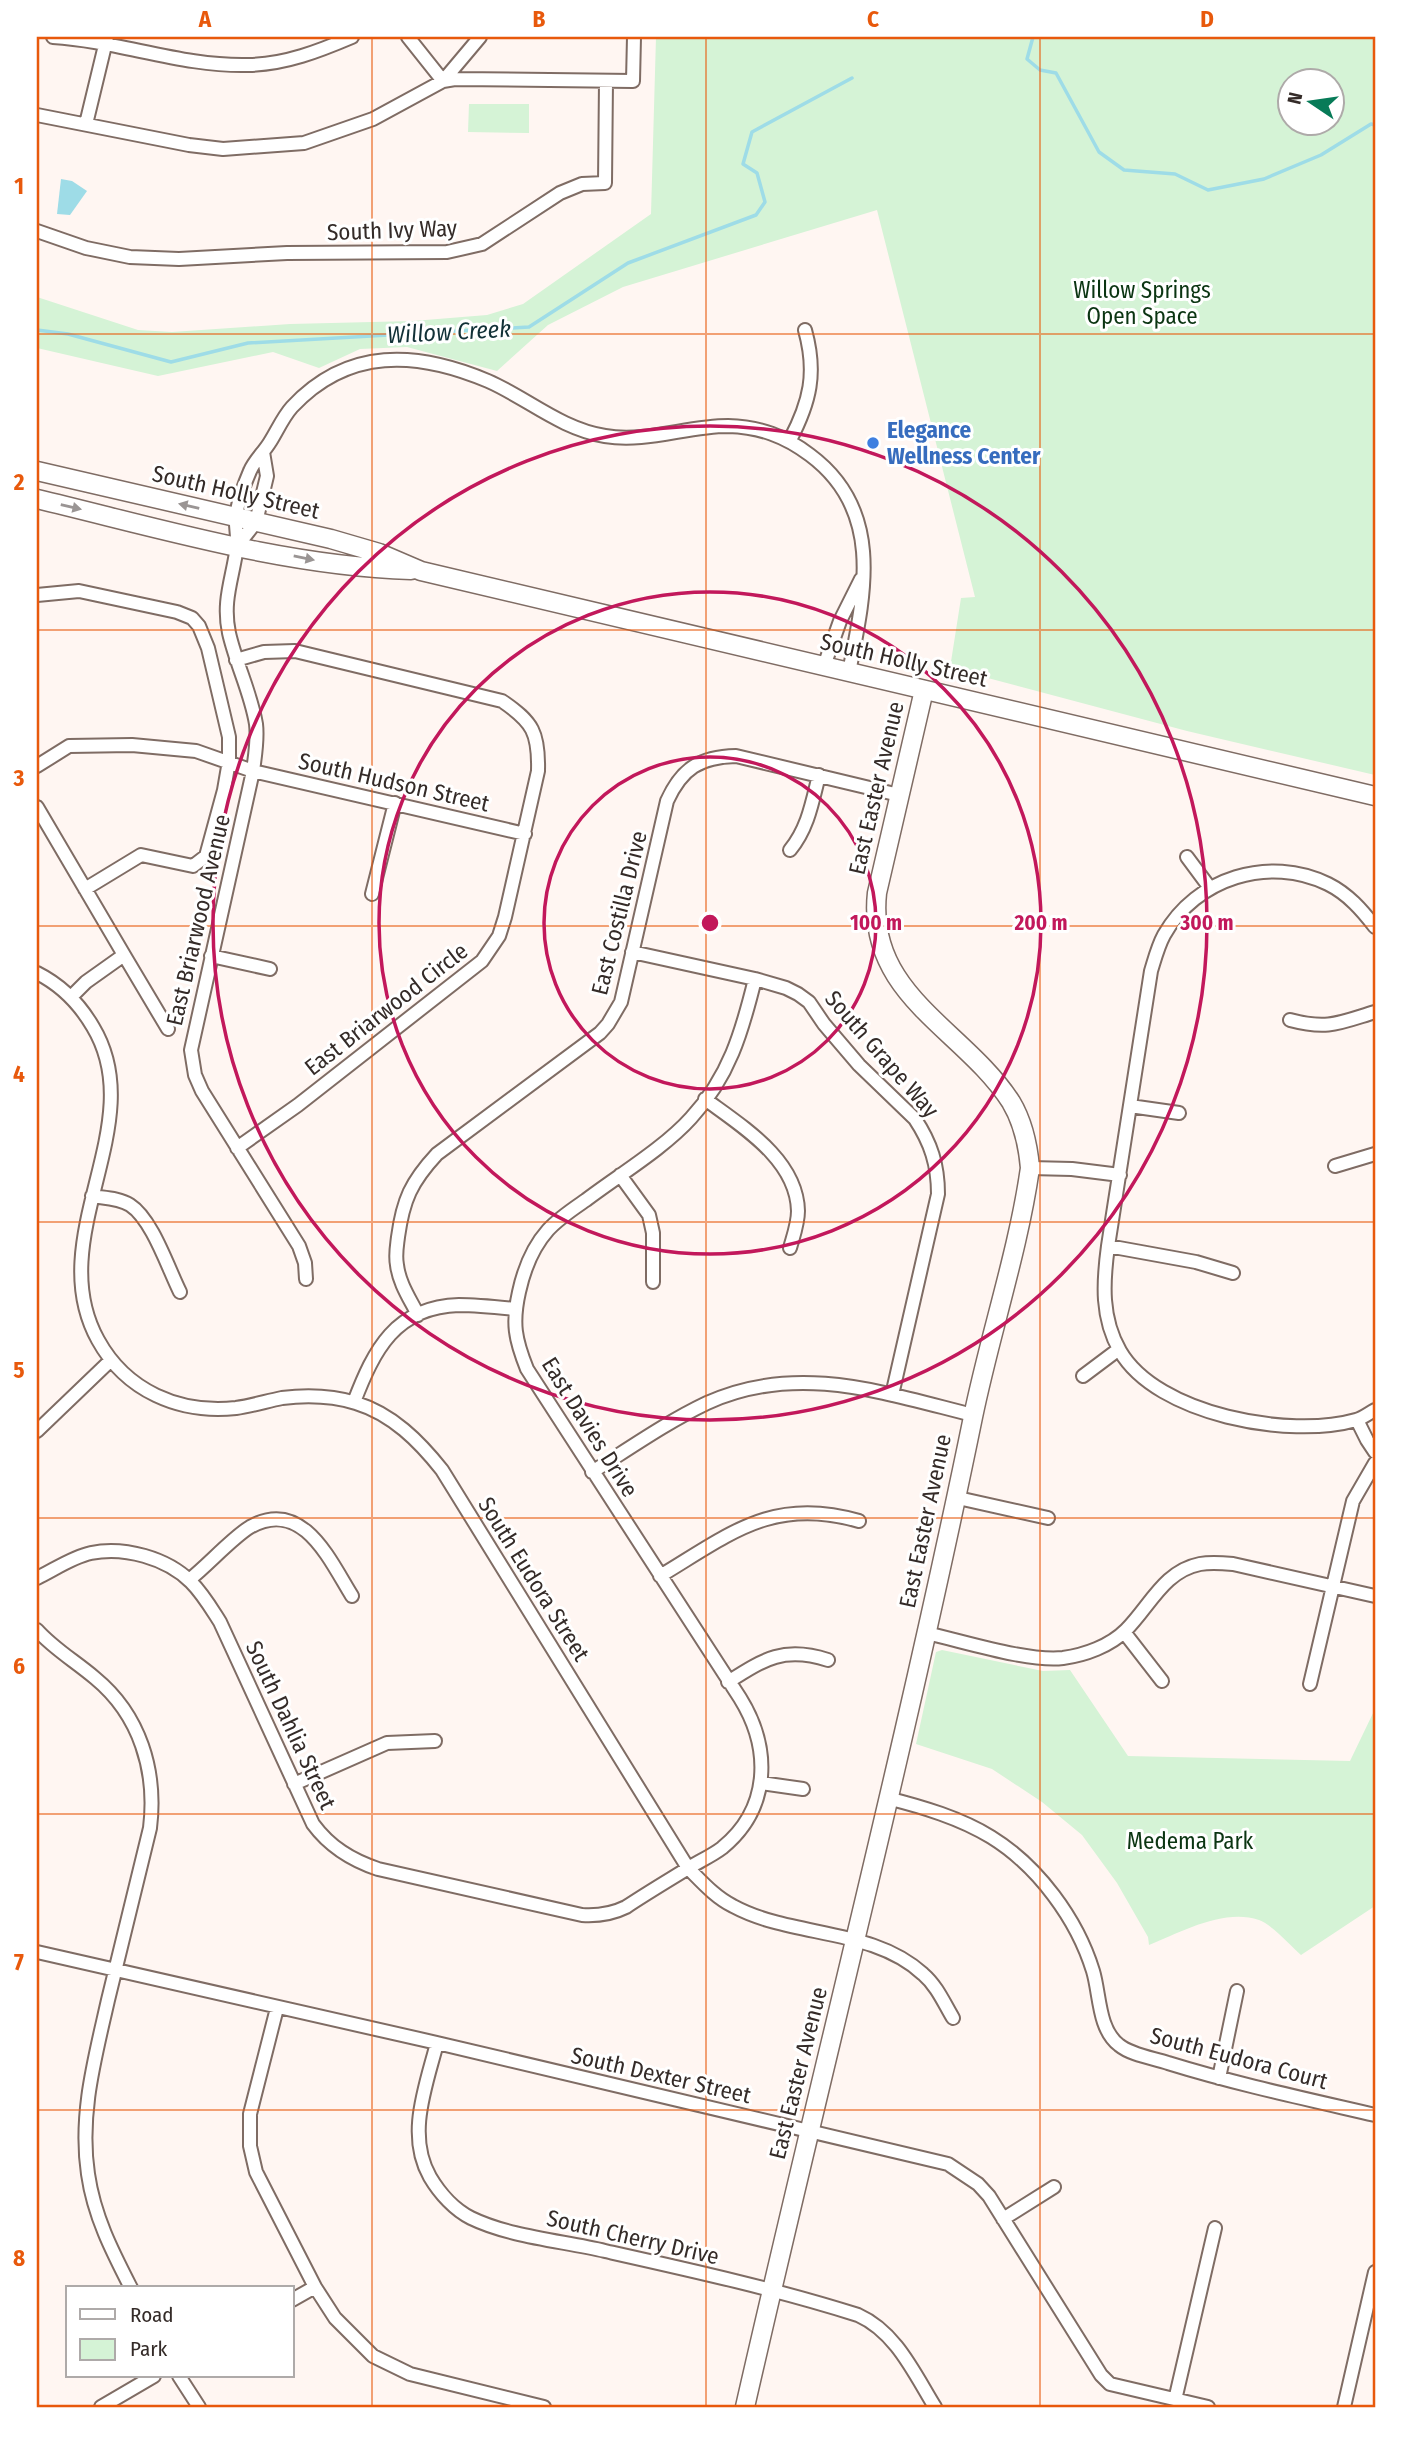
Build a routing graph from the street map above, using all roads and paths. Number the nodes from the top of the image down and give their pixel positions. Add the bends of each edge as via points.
1 (53, 37) edge
2 (352, 37) edge
3 (408, 37) edge
4 (480, 37) edge
5 (634, 37) edge
6 (80, 38) edge
7 (106, 40) edge
8 (443, 81) junction
9 (606, 81) junction
10 (37, 115) edge
11 (86, 124) junction
12 (37, 231) edge
13 (804, 330) dead end
14 (790, 440) junction
15 (263, 452) junction
16 (37, 471) edge
17 (37, 499) edge
18 (236, 517) junction
19 (256, 522) junction
20 (237, 546) junction
21 (421, 571) junction
22 (863, 575) junction
23 (37, 595) edge
24 (236, 660) junction
25 (824, 666) junction
26 (849, 672) junction
27 (924, 690) junction
28 (229, 761) junction
29 (37, 766) edge
30 (253, 771) junction
31 (819, 775) junction
32 (899, 795) junction
33 (1375, 796) edge
34 (395, 803) junction
35 (37, 807) edge
36 (524, 834) junction
37 (789, 850) dead end
38 (1187, 857) dead end
39 (1210, 888) junction
40 (85, 889) junction
41 (372, 894) dead end
42 (1375, 927) edge
43 (632, 952) junction
44 (124, 955) junction
45 (211, 956) junction
46 (270, 970) dead end
47 (37, 973) edge
48 (755, 979) junction
49 (71, 997) junction
50 (1375, 1012) edge
51 (1290, 1020) dead end
52 (168, 1029) dead end
53 (705, 1099) junction
54 (1130, 1106) junction
55 (1179, 1113) dead end
56 (237, 1148) junction
57 (1375, 1154) edge
58 (1335, 1166) dead end
59 (1030, 1168) junction
60 (620, 1175) junction
61 (1120, 1175) junction
62 (92, 1196) junction
63 (1108, 1246) junction
64 (790, 1248) dead end
65 (1233, 1273) dead end
66 (306, 1279) dead end
67 (653, 1282) dead end
68 (180, 1292) dead end
69 (514, 1309) junction
70 (418, 1315) junction
71 (1119, 1349) junction
72 (111, 1360) junction
73 (1083, 1376) dead end
74 (892, 1395) junction
75 (354, 1402) junction
76 (1375, 1410) edge
77 (973, 1415) junction
78 (1357, 1420) junction
79 (37, 1431) edge
80 (1375, 1452) edge
81 (1375, 1463) edge
82 (592, 1472) junction
83 (958, 1498) junction
84 (1048, 1518) dead end
85 (859, 1521) dead end
86 (660, 1576) junction
87 (37, 1578) edge
88 (189, 1580) junction
89 (1335, 1586) junction
90 (352, 1596) dead end
91 (1375, 1596) edge
92 (37, 1630) edge
93 (1124, 1632) junction
94 (926, 1633) junction
95 (828, 1660) dead end
96 (1162, 1681) dead end
97 (728, 1682) junction
98 (1310, 1684) dead end
99 (435, 1741) dead end
100 (761, 1783) junction
101 (294, 1784) junction
102 (803, 1789) dead end
103 (887, 1798) junction
104 (688, 1868) junction
105 (856, 1941) junction
106 (37, 1952) edge
107 (115, 1970) junction
108 (1237, 1991) dead end
109 (276, 2008) junction
110 (953, 2018) dead end
111 (437, 2043) junction
112 (1219, 2078) junction
113 (1375, 2115) edge
114 (809, 2132) junction
115 (1054, 2187) dead end
116 (1003, 2219) junction
117 (1215, 2228) dead end
118 (1375, 2272) edge
119 (130, 2286) edge
120 (315, 2287) junction
121 (771, 2292) junction
122 (294, 2299) edge
123 (151, 2378) edge
124 (180, 2378) edge
125 (1175, 2400) junction
126 (102, 2407) edge
127 (199, 2407) edge
128 (544, 2407) edge
129 (745, 2407) edge
130 (935, 2407) edge
131 (1208, 2407) edge
132 (1344, 2407) edge

1 - 6 street
2 - 7 street via 303,57 252,65 195,61
3 - 8 street
4 - 8 street
5 - 9 street via 633,80
6 - 7 street
7 - 11 street
8 - 9 street
8 - 11 street via 373,118 304,143 223,149
9 - 12 street, South Ivy Way via 605,183 582,184 560,192 482,244 464,250 130,257
10 - 11 street
13 - 14 street via 810,390
14 - 15 street via 767,431 724,426 631,438 606,436 561,422 463,372 393,358 352,366 306,393 290,409
14 - 22 street via 824,465 854,507 863,537
15 - 18 street via 251,468
15 - 19 street via 267,476
18 -> 16 street, South Holly Street
17 -> 20 street, South Holly Street
18 - 19 street, South Holly Street
18 - 20 street
19 - 20 street
19 - 21 street, South Holly Street via 379,553
20 -> 21 street, South Holly Street via 345,566
20 - 24 street, East Briarwood Avenue via 226,598
21 - 25 street, South Holly Street
22 - 25 street
22 - 26 street
23 - 28 street via 79,591 192,618 208,648 229,737
24 - 30 street, East Briarwood Avenue via 256,726
24 - 36 street, East Briarwood Circle via 264,652 295,651 502,701 531,724 537,738 538,771
25 - 26 street, South Holly Street
26 - 27 street, South Holly Street
27 - 32 street, East Easter Avenue
27 - 33 street, South Holly Street
28 - 29 street, South Hudson Street via 196,751 132,745 69,746
28 - 30 street, South Hudson Street
28 - 40 street via 206,856 193,866 141,855
30 - 34 street, South Hudson Street
30 - 45 street, East Briarwood Avenue
31 - 32 street, East Costilla Drive
31 - 37 street via 802,836
31 - 43 street, East Costilla Drive via 736,756 720,756 690,768 667,801
32 - 59 street, East Easter Avenue via 877,893 881,948 911,997 1012,1104 1028,1147
34 - 36 street, South Hudson Street
34 - 41 street
35 - 40 street
36 - 56 street, East Briarwood Circle via 499,936 482,961
38 - 39 street
39 - 42 street via 1247,873 1294,873 1328,884 1348,897
39 - 54 street via 1172,921 1158,947
40 - 44 street
43 - 48 street, South Grape Way
43 - 70 street, East Costilla Drive via 621,1002 600,1033 436,1154 415,1180 402,1209 396,1254 400,1280
44 - 49 street
44 - 52 street
45 - 46 street
45 - 56 street, East Briarwood Avenue via 192,1062 202,1091
47 - 49 street, South Eudora Street
48 - 53 street, East Davies Drive via 731,1059
48 - 74 street, South Grape Way via 786,988 809,1002 843,1047 915,1119 936,1160 938,1194
49 - 62 street, South Eudora Street via 97,1033 111,1083 110,1119
50 - 51 street via 1326,1027
53 - 60 street, East Davies Drive via 681,1128
53 - 64 street via 743,1127 786,1170 798,1210
54 - 55 street
54 - 61 street
56 - 66 street, East Briarwood Avenue via 299,1246
57 - 58 street
59 - 61 street
59 - 77 street, East Easter Avenue
60 - 67 street via 649,1215
60 - 69 street, East Davies Drive via 549,1229 531,1255
61 - 63 street
62 - 68 street via 120,1201 142,1216
62 - 72 street, South Eudora Street via 81,1257 82,1295 91,1326
63 - 65 street
63 - 71 street via 1106,1314
69 - 70 street via 461,1305
69 - 82 street, East Davies Drive via 515,1335 527,1369
70 - 75 street via 404,1322 374,1353
71 - 73 street
71 - 78 street via 1153,1385 1188,1405 1282,1426
72 - 75 street, South Eudora Street via 144,1390 195,1408 237,1408 309,1396
72 - 79 street
74 - 77 street
74 - 82 street via 814,1382 748,1389 685,1414
75 - 104 street, South Eudora Street via 399,1425 442,1470
76 - 78 street
77 - 83 street, East Easter Avenue
78 - 80 street
81 - 89 street via 1353,1501
82 - 86 street, East Davies Drive
83 - 84 street
83 - 94 street, East Easter Avenue
85 - 86 street via 820,1512 764,1518
86 - 97 street, East Davies Drive
87 - 88 street, South Dahlia Street via 92,1553 118,1552 166,1564
88 - 90 street via 249,1528 278,1520 298,1525 316,1538
88 - 101 street, South Dahlia Street via 220,1622
89 - 91 street
89 - 93 street via 1233,1564 1199,1564 1168,1579
89 - 98 street
92 - 107 street via 119,1702 148,1762 153,1794 150,1828
93 - 94 street via 1088,1652 1062,1658 1029,1657
93 - 96 street
94 - 103 street, East Easter Avenue
95 - 97 street via 796,1653 773,1656
97 - 100 street, East Davies Drive via 757,1730
99 - 101 street via 387,1742
100 - 102 street
100 - 104 street, East Davies Drive via 738,1830 722,1847
101 - 104 street, South Dahlia Street via 319,1831 358,1862 582,1915 616,1912
103 - 105 street, East Easter Avenue
103 - 112 street, South Eudora Court via 957,1820 991,1837 1023,1863 1061,1907 1077,1935 1097,1984 1105,2024 1117,2044
104 - 105 street, South Eudora Street via 716,1896 747,1913
105 - 110 street, South Eudora Street via 904,1959 937,1990
105 - 114 street, East Easter Avenue
106 - 107 street, South Dexter Street
107 - 109 street, South Dexter Street
107 - 119 street via 89,2084 85,2143 96,2214
108 - 112 street
109 - 111 street, South Dexter Street
109 - 120 street via 250,2115 250,2146 256,2172
111 - 114 street, South Dexter Street
111 - 121 street, South Cherry Drive via 418,2123 419,2146 440,2192 469,2217 493,2227
112 - 113 street, South Eudora Court
114 - 116 street, South Dexter Street via 948,2164 978,2184
114 - 121 street, East Easter Avenue
115 - 116 street
116 - 125 street, South Dexter Street via 1101,2375 1110,2384
117 - 125 street
118 - 132 street
120 - 122 street
120 - 128 street via 347,2332 390,2365 427,2379
121 - 129 street, East Easter Avenue
121 - 130 street, South Cherry Drive via 873,2321 896,2344
123 - 126 street
124 - 127 street
125 - 131 street, South Dexter Street

